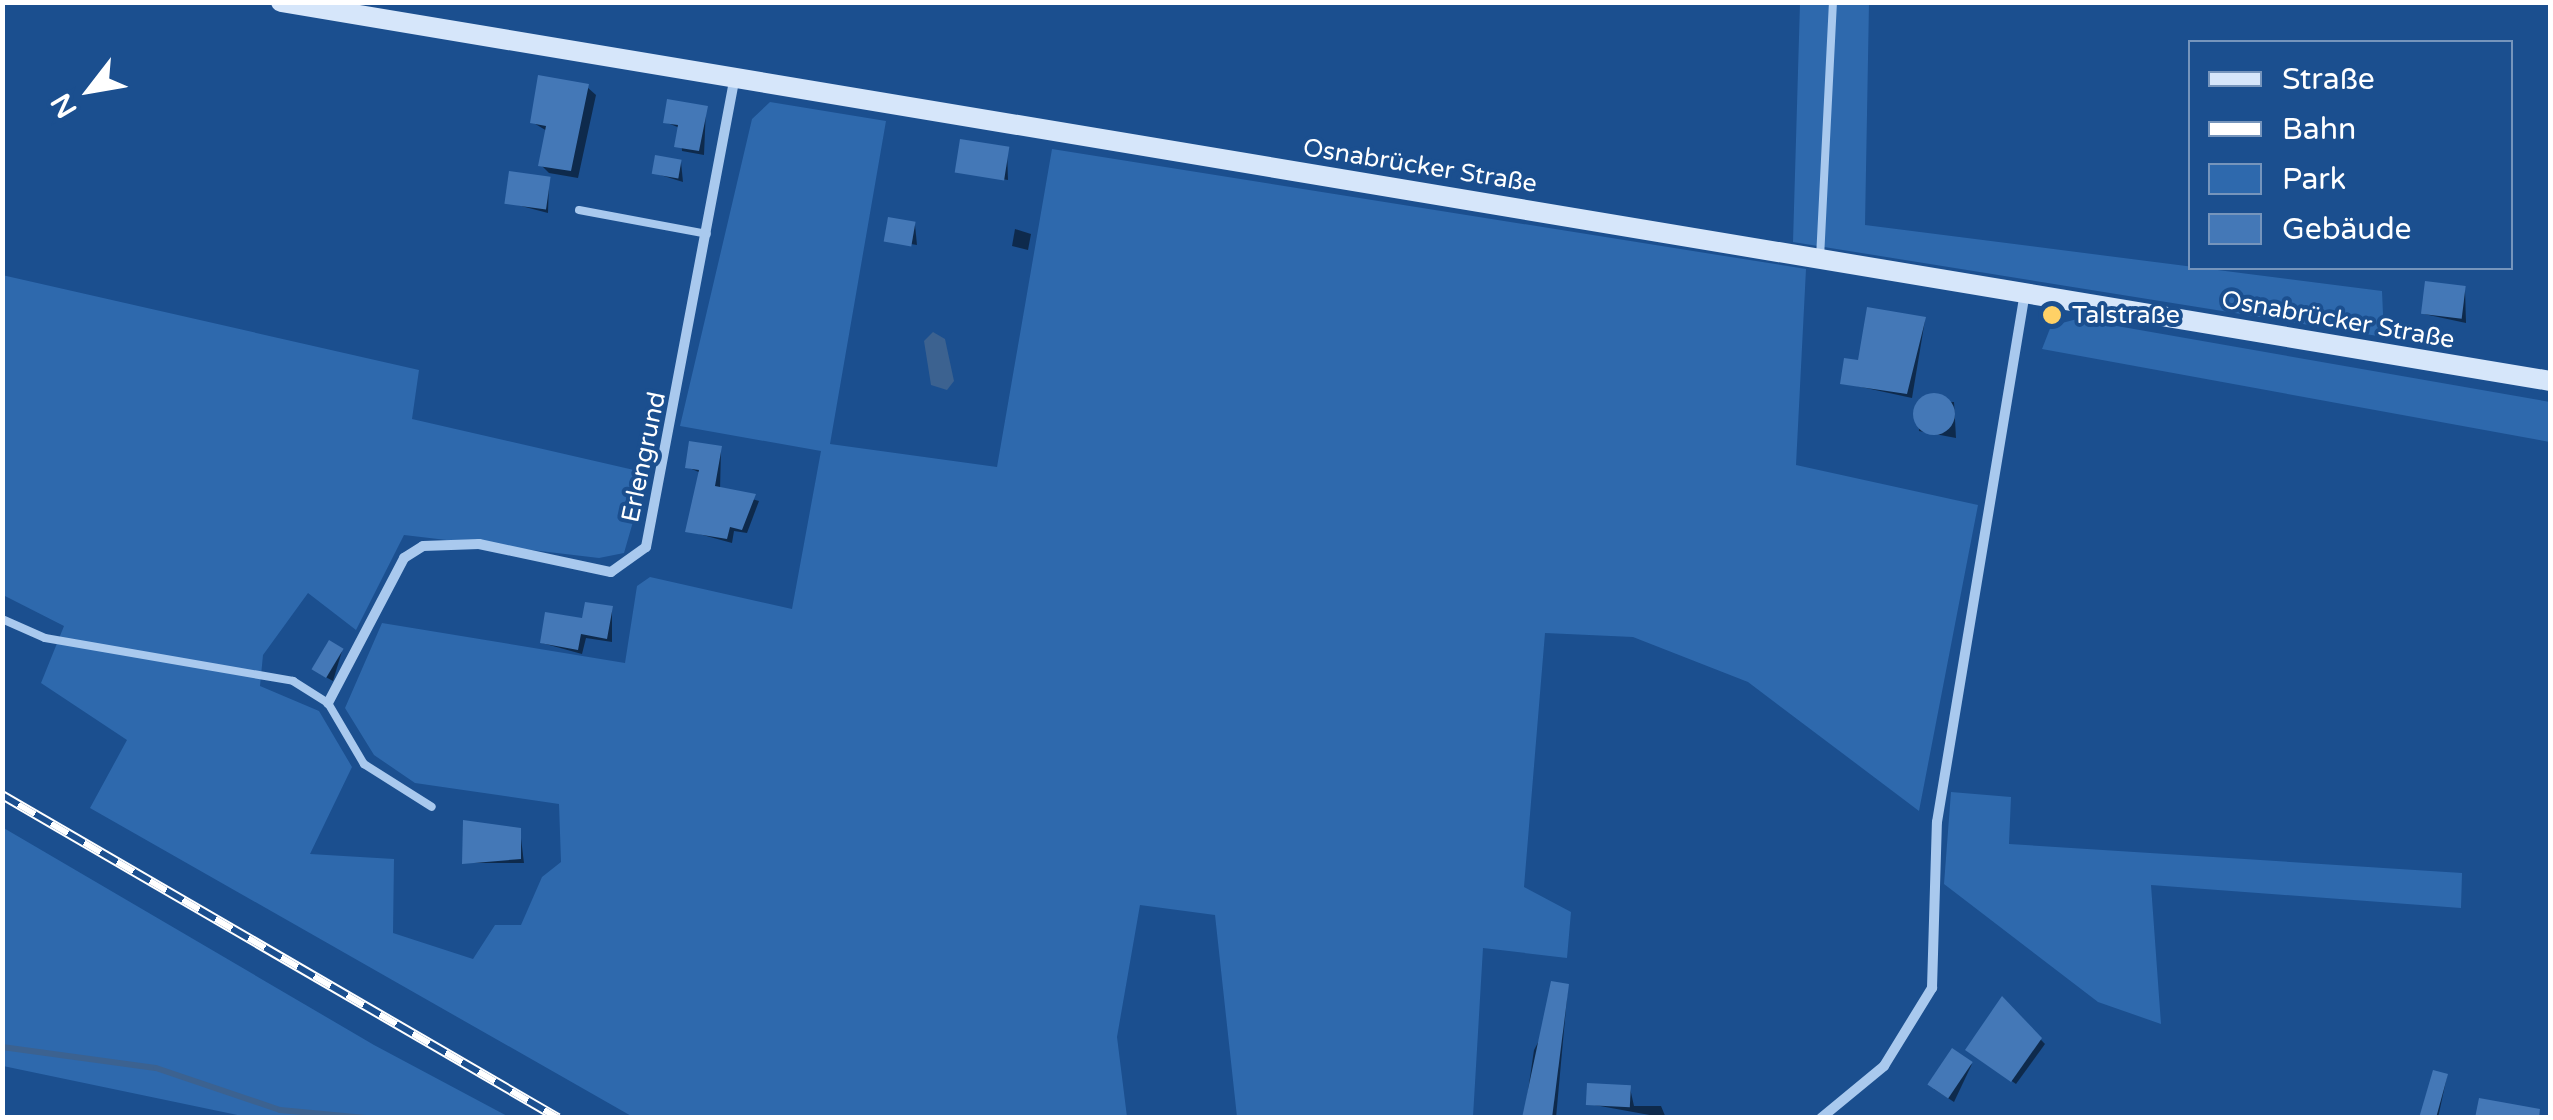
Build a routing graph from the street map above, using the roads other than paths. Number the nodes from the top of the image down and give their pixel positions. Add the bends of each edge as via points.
1 (282, 2) edge
2 (1832, 2) edge
3 (735, 78) junction
4 (579, 210) dead end
5 (707, 234) junction
6 (1820, 258) junction
7 (2025, 292) junction
8 (2550, 381) edge
9 (2, 619) edge
10 (328, 703) junction
11 (432, 807) dead end
12 (1821, 1118) edge

1 - 3 main road, Osnabrücker Straße
2 - 6 lane
3 - 5 street, Erlengrund
3 - 6 main road, Osnabrücker Straße
4 - 5 lane
5 - 10 street, Erlengrund via 660,494 639,556 611,572 479,544 423,546 404,558
6 - 7 main road, Osnabrücker Straße
7 - 8 main road, Osnabrücker Straße
7 - 12 street via 1937,822 1932,988 1884,1066
9 - 10 lane via 45,638 256,671
10 - 11 lane via 364,764

